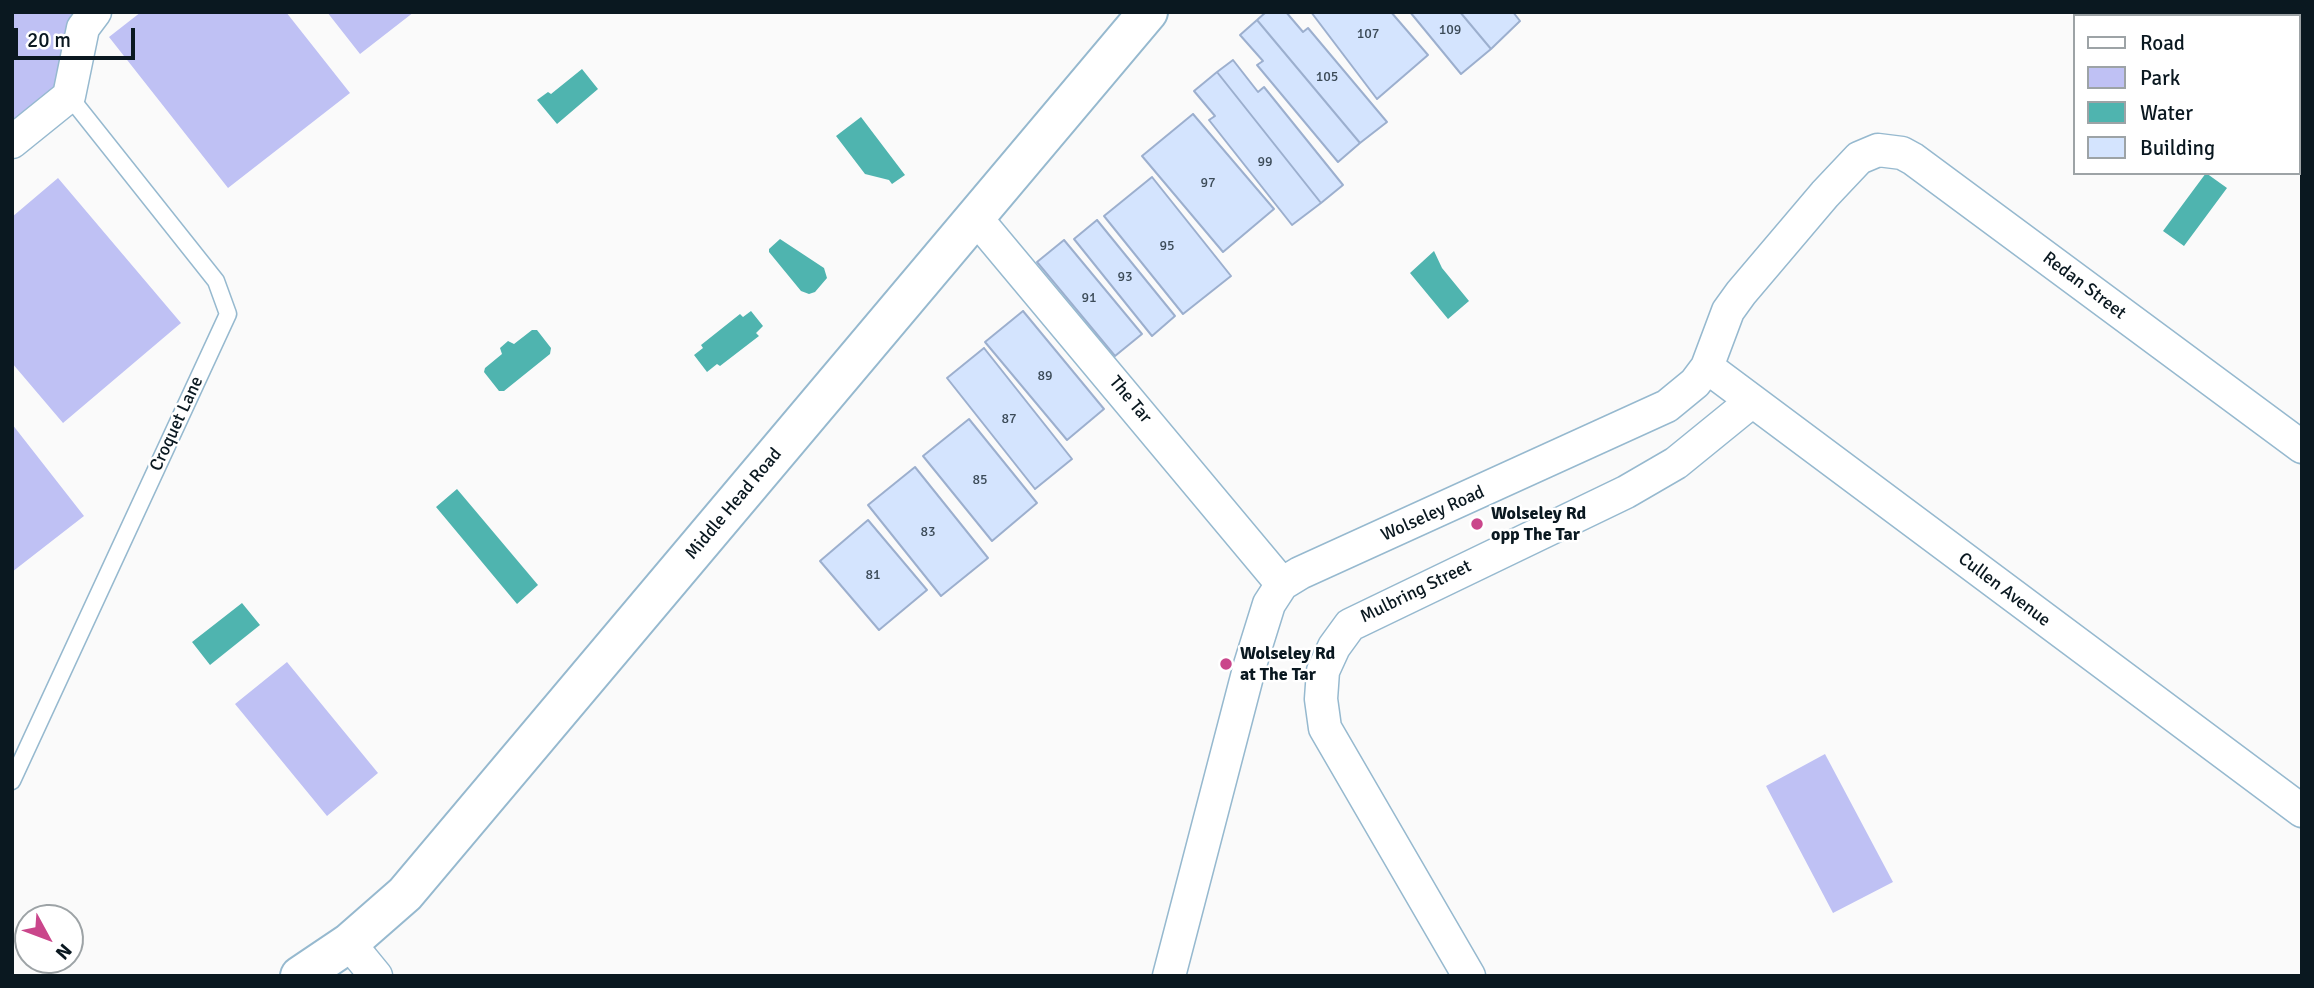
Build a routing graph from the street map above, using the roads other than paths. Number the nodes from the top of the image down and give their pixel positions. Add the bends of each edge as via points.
1 (95, 12) edge
2 (1148, 12) edge
3 (69, 96) junction
4 (12, 142) edge
5 (1859, 158) joint
6 (976, 218) junction
7 (1707, 367) junction
8 (1751, 402) junction
9 (2302, 447) edge
10 (1282, 584) junction
11 (12, 781) edge
12 (2302, 811) edge
13 (349, 943) junction
14 (300, 976) edge
15 (376, 976) edge
16 (1169, 976) edge
17 (1469, 976) edge

1 - 3 street via 83,28
2 - 6 street, Middle Head Road
3 - 4 street
3 - 11 lane, Croquet Lane via 216,281 228,314
5 - 7 street, Wolseley Road via 1734,302
5 - 9 street, Redan Street via 1878,150 1913,159
6 - 10 street, The Tar
6 - 13 street, Middle Head Road via 405,894
7 - 8 street, Cullen Avenue
7 - 10 street, Wolseley Road via 1682,394 1649,416
8 - 12 street, Cullen Avenue
8 - 17 street, Mulbring Street via 1676,464 1350,625 1334,647 1323,671 1325,728
10 - 16 street via 1269,604 1250,665
13 - 14 street, Middle Head Road
13 - 15 street

